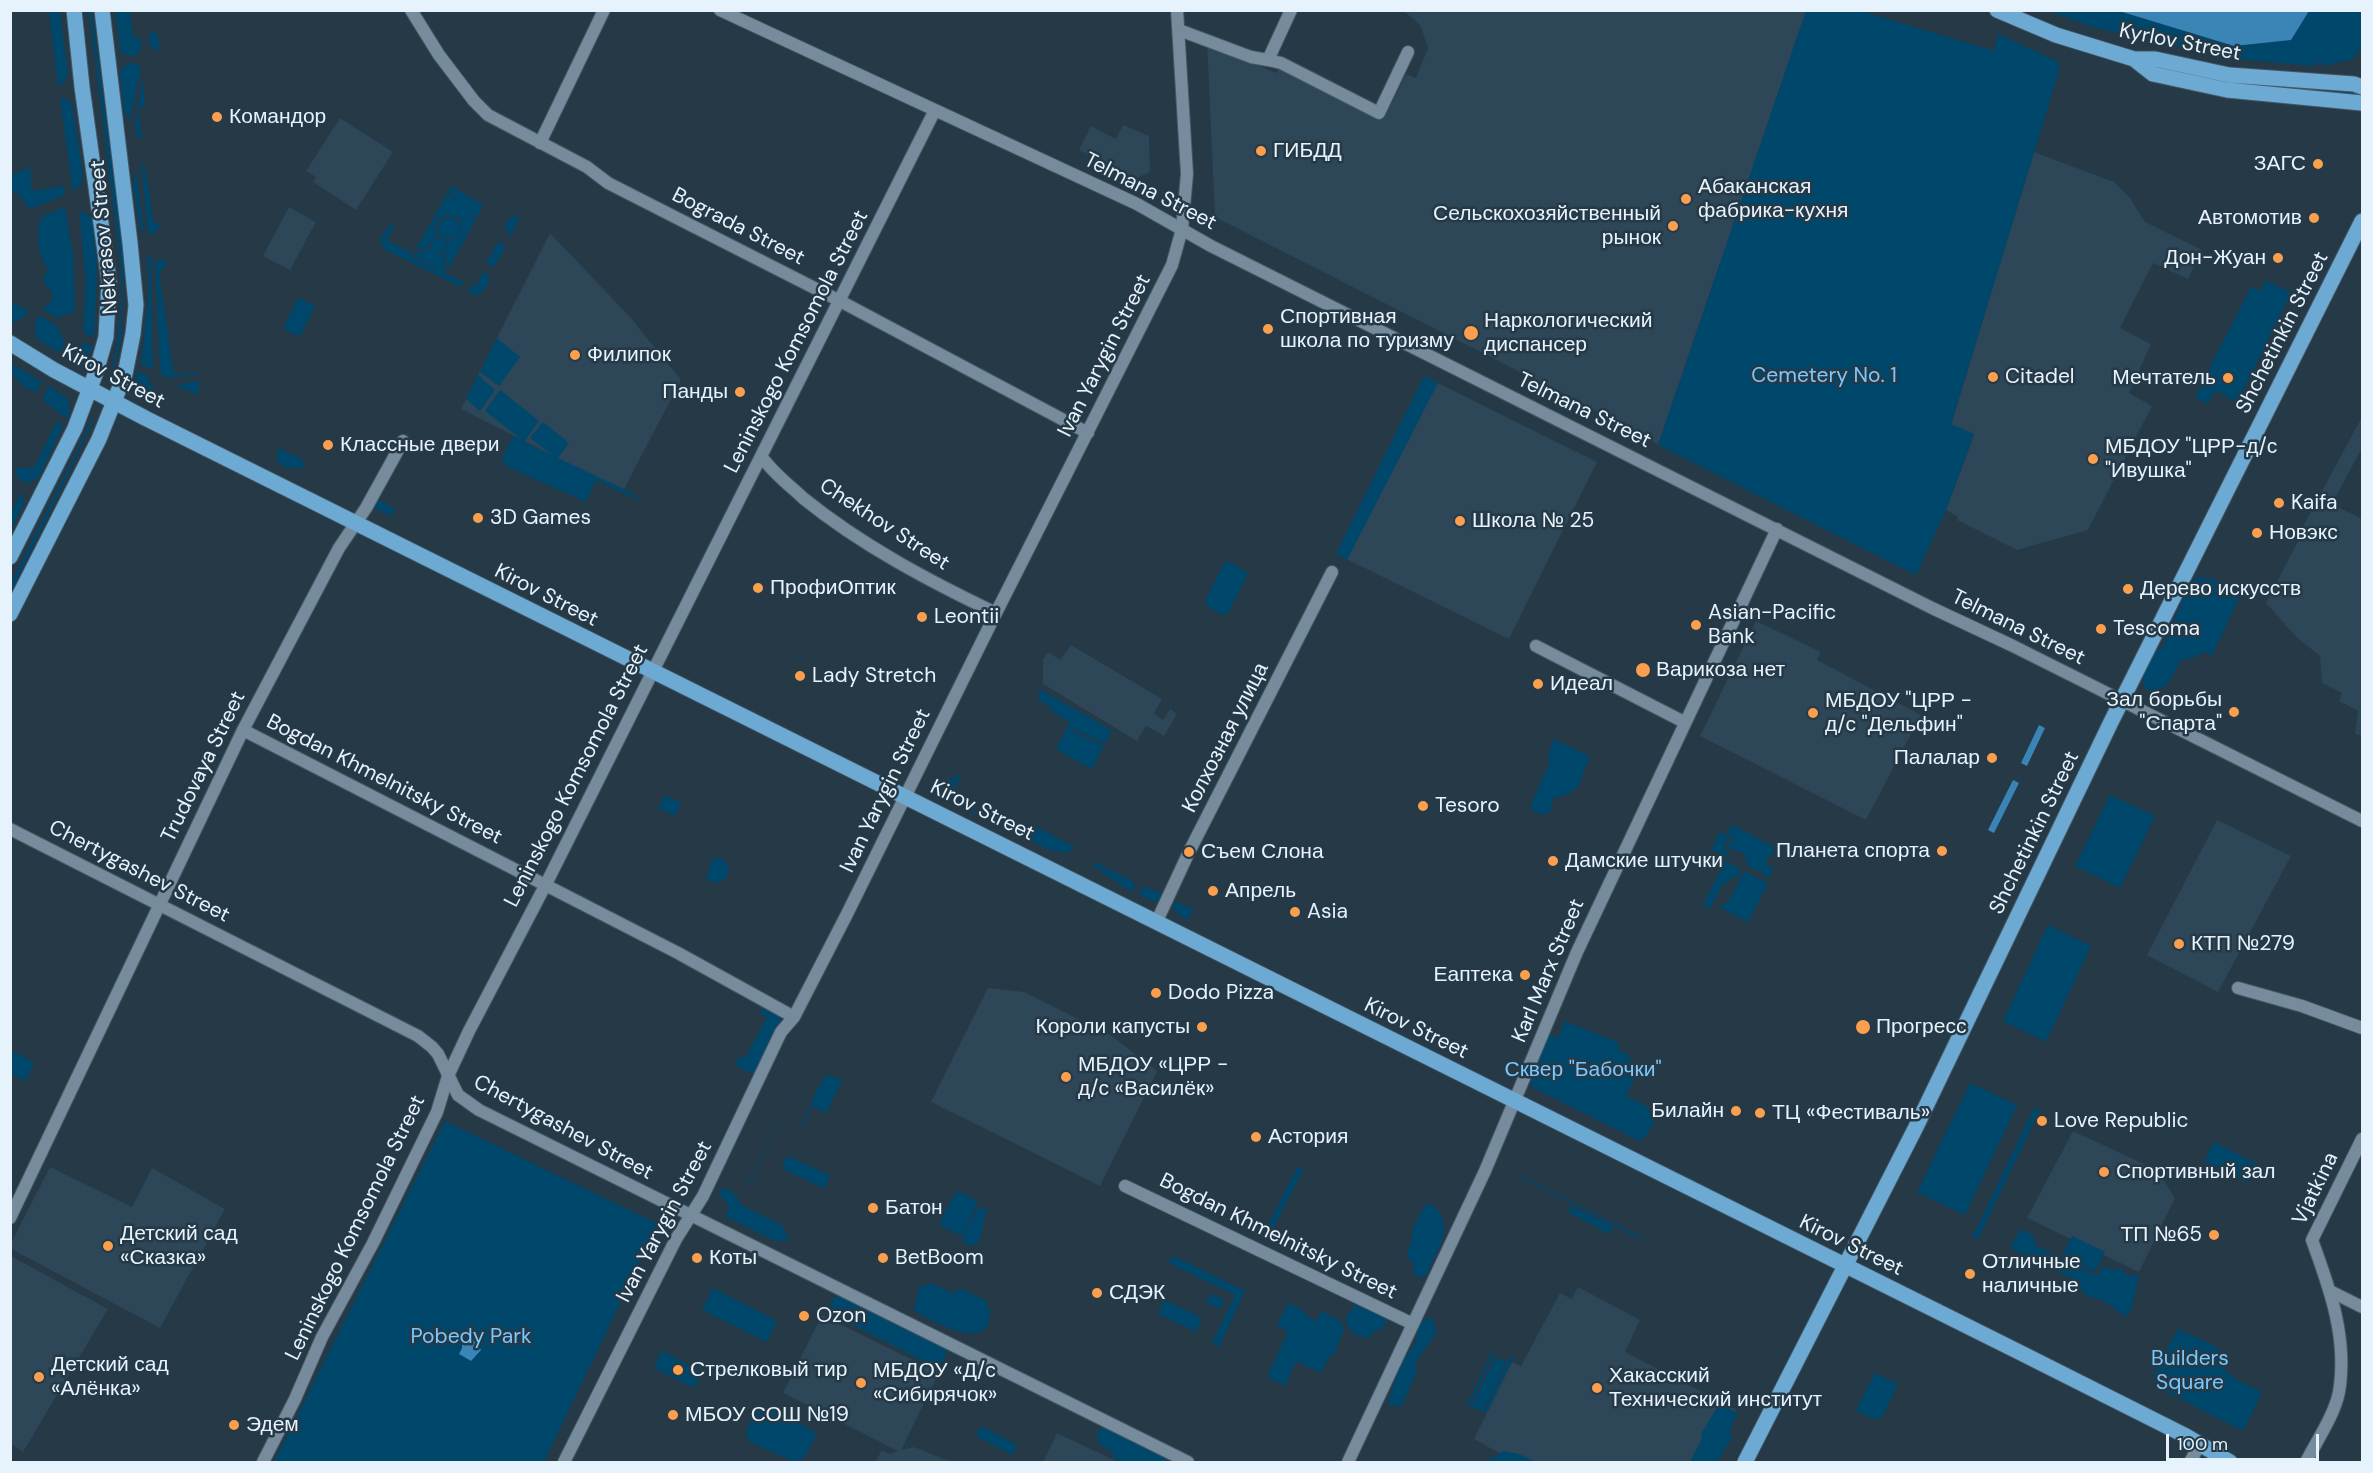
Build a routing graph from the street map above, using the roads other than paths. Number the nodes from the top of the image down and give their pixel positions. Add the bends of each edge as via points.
1 (74, 10) edge
2 (102, 10) edge
3 (411, 10) edge
4 (604, 10) edge
5 (720, 10) edge
6 (1177, 10) edge
7 (1291, 10) edge
8 (1997, 10) edge
9 (1179, 30) junction
10 (1408, 52) dead end
11 (2134, 59) junction
12 (1268, 60) junction
13 (2360, 83) edge
14 (2360, 104) edge
15 (935, 110) junction
16 (540, 142) junction
17 (2362, 221) edge
18 (1182, 229) junction
19 (840, 302) junction
20 (10, 343) edge
21 (90, 388) junction
22 (115, 402) junction
23 (1088, 433) junction
24 (403, 441) dead end
25 (761, 456) junction
26 (355, 523) junction
27 (1777, 530) junction
28 (10, 557) edge
29 (1332, 572) dead end
30 (996, 613) junction
31 (10, 614) edge
32 (1536, 646) dead end
33 (652, 672) junction
34 (2122, 701) junction
35 (1684, 722) junction
36 (243, 730) junction
37 (905, 797) junction
38 (2362, 821) edge
39 (10, 829) edge
40 (546, 884) junction
41 (160, 904) junction
42 (1156, 922) junction
43 (2238, 988) dead end
44 (794, 1017) junction
45 (2362, 1028) edge
46 (448, 1076) junction
47 (1514, 1101) junction
48 (2362, 1139) edge
49 (1125, 1185) dead end
50 (690, 1216) junction
51 (10, 1218) edge
52 (1846, 1266) junction
53 (2332, 1292) junction
54 (2362, 1307) edge
55 (1413, 1324) junction
56 (2200, 1444) junction
57 (263, 1462) edge
58 (564, 1462) edge
59 (1188, 1462) edge
60 (1348, 1462) edge
61 (1745, 1462) edge
62 (2190, 1462) edge
63 (2230, 1462) edge
64 (2306, 1462) edge

1 - 21 main road, Nekrasov Street via 109,280 106,337
2 - 22 main road, Nekrasov Street via 136,305 125,374
3 - 16 street, Bograda Street via 439,55 482,109
4 - 16 street
5 - 15 street, Telmana Street
6 - 9 street, Ivan Yarygin Street
7 - 12 street
8 - 11 main road, Kyrlov Street via 2056,35
9 - 12 street
9 - 18 street, Ivan Yarygin Street via 1187,174
10 - 12 street via 1379,112
11 - 13 main road, Kyrlov Street via 2156,59 2229,75
11 - 14 main road, Kyrlov Street via 2153,74 2227,90
15 - 18 street, Telmana Street
15 - 19 street, Leninskogo Komsomola Street
16 - 19 street, Bograda Street via 608,183
17 - 34 main road, Shchetinkin Street
18 - 23 street, Ivan Yarygin Street via 1172,265
18 - 27 street, Telmana Street
19 - 23 street, Bograda Street
19 - 25 street, Leninskogo Komsomola Street
20 - 21 main road, Kirov Street
21 - 22 main road, Kirov Street
21 - 28 main road, Nekrasov Street via 75,428
22 - 26 main road, Kirov Street
22 - 31 main road, Nekrasov Street
23 - 30 street, Ivan Yarygin Street
24 - 26 street, Trudovaya Street
25 - 30 street, Chekhov Street via 772,472 827,517 899,563
25 - 33 street, Leninskogo Komsomola Street
26 - 33 main road, Kirov Street
26 - 36 street, Trudovaya Street
27 - 34 street, Telmana Street
27 - 35 street, Karl Marx Street
29 - 42 street, Колхозная улица
30 - 37 street, Ivan Yarygin Street
32 - 35 street
33 - 37 main road, Kirov Street
33 - 40 street, Leninskogo Komsomola Street
34 - 38 street, Telmana Street
34 - 52 main road, Shchetinkin Street
35 - 47 street, Karl Marx Street via 1576,952
36 - 40 street, Bogdan Khmelnitsky Street
36 - 41 street, Trudovaya Street
37 - 42 main road, Kirov Street
37 - 44 street, Ivan Yarygin Street
39 - 41 street, Chertygashev Street
40 - 44 street, Bogdan Khmelnitsky Street
40 - 46 street, Leninskogo Komsomola Street
41 - 46 street, Chertygashev Street via 418,1036 432,1047
41 - 51 street, Trudovaya Street
42 - 47 main road, Kirov Street
43 - 45 street
44 - 50 street, Ivan Yarygin Street via 781,1032
46 - 50 street, Chertygashev Street via 458,1095 479,1110
46 - 57 street, Leninskogo Komsomola Street via 437,1112 373,1243 321,1337
47 - 52 main road, Kirov Street
47 - 55 street, Karl Marx Street
48 - 53 street, Vjatkina via 2312,1240
49 - 55 street, Bogdan Khmelnitsky Street
50 - 58 street, Ivan Yarygin Street
50 - 59 street, Chertygashev Street
52 - 56 main road, Kirov Street
52 - 61 main road, Shchetinkin Street
53 - 54 street
53 - 64 street, Vjatkina via 2340,1334 2338,1393
55 - 60 street, Karl Marx Street
56 - 62 street
56 - 63 main road, Kirov Street

